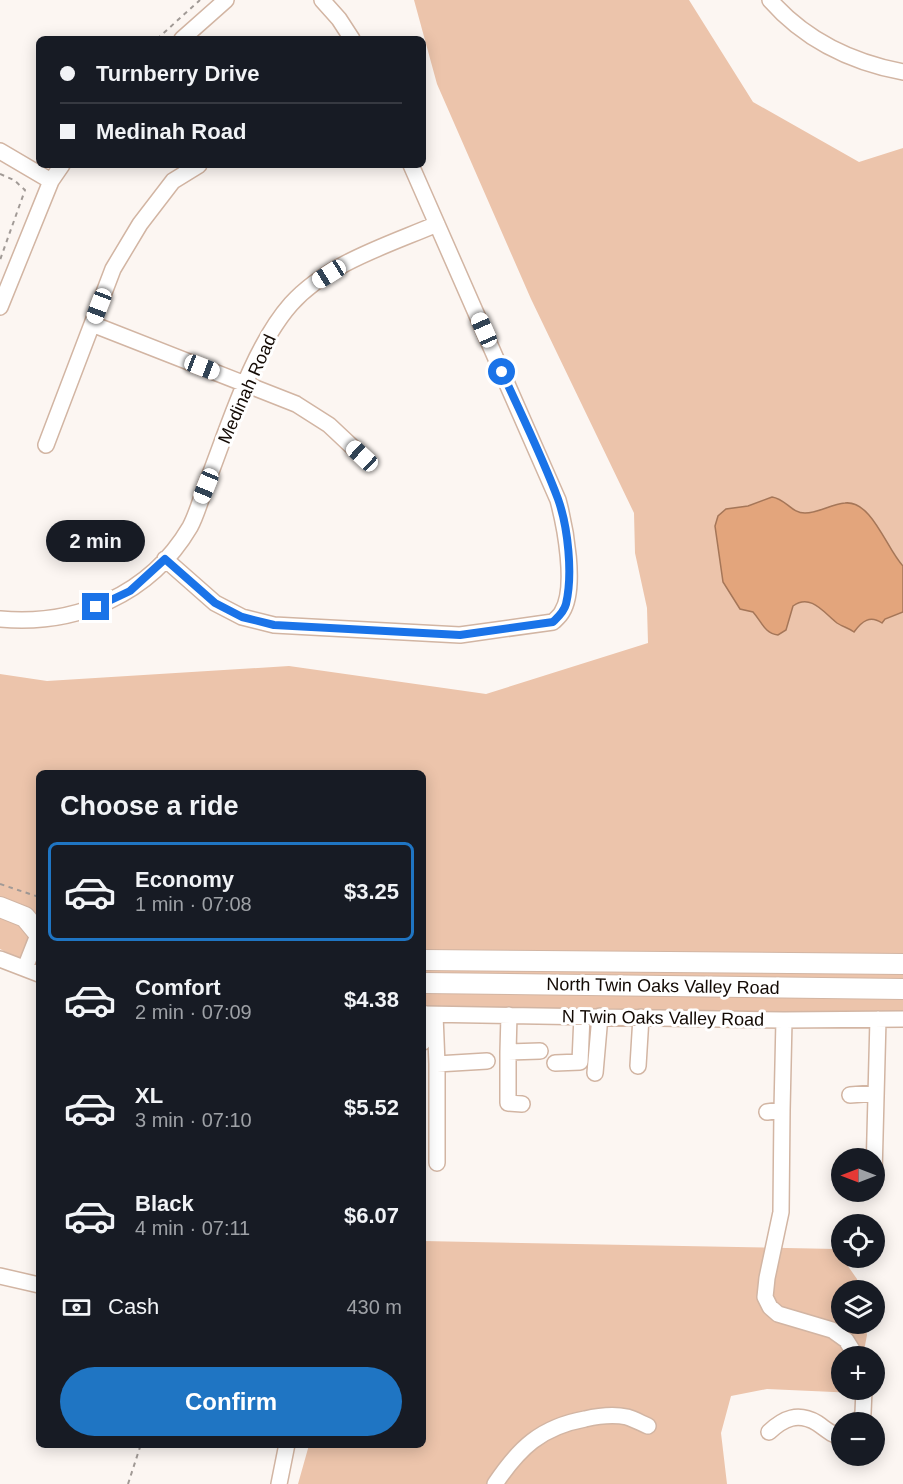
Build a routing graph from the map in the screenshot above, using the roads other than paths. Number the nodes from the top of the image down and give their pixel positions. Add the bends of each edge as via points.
1 (226, 0) edge
2 (322, 0) edge
3 (770, 0) edge
4 (185, 36) edge
5 (350, 36) edge
6 (903, 72) edge
7 (0, 151) edge
8 (60, 168) edge
9 (194, 168) edge
10 (412, 168) edge
11 (51, 181) junction
12 (437, 224) junction
13 (0, 307) edge
14 (92, 324) junction
15 (246, 384) junction
16 (46, 445) dead end
17 (362, 456) dead end
18 (165, 559) junction
19 (0, 619) edge
20 (0, 895) edge
21 (0, 907) edge
22 (36, 909) edge
23 (0, 921) edge
24 (36, 931) edge
25 (36, 934) edge
26 (36, 950) edge
27 (0, 959) edge
28 (426, 960) edge
29 (903, 964) edge
30 (32, 971) edge
31 (426, 983) edge
32 (903, 989) edge
33 (428, 1014) edge
34 (508, 1015) junction
35 (582, 1016) junction
36 (600, 1016) junction
37 (641, 1017) junction
38 (878, 1019) junction
39 (903, 1019) edge
40 (784, 1020) junction
41 (426, 1031) edge
42 (508, 1052) junction
43 (540, 1052) dead end
44 (487, 1061) dead end
45 (555, 1063) dead end
46 (437, 1064) junction
47 (638, 1066) dead end
48 (596, 1073) dead end
49 (876, 1093) junction
50 (850, 1095) dead end
51 (522, 1104) dead end
52 (875, 1148) edge
53 (437, 1162) dead end
54 (0, 1276) edge
55 (36, 1284) edge
56 (850, 1346) edge
57 (648, 1426) dead end
58 (769, 1432) dead end
59 (831, 1435) edge
60 (285, 1448) edge
61 (279, 1484) edge
62 (495, 1484) edge

1 - 4 street
2 - 5 street
3 - 6 street via 803,32 839,53
7 - 11 street
8 - 11 street
9 - 14 street via 173,181 140,224 113,269
10 - 12 street
11 - 13 street
12 - 15 street, Medinah Road via 347,263 311,285 266,338
12 - 18 street via 558,500 566,530 569,574 562,613 553,622 460,635 274,625 242,617 215,603
14 - 15 street
14 - 16 street
15 - 17 street via 296,404 329,425
15 - 18 street, Medinah Road via 190,526
18 - 19 street, Medinah Road via 130,591 96,607 54,618
20 - 22 main road
21 - 24 main road via 25,916
23 - 25 main road
26 - 30 street
27 - 30 street
28 - 29 main road, North Twin Oaks Valley Road
31 - 32 main road, North Twin Oaks Valley Road
33 - 34 street, N Twin Oaks Valley Road
33 - 41 street
33 - 46 street
34 - 35 street, N Twin Oaks Valley Road
34 - 42 street
35 - 36 street, N Twin Oaks Valley Road
35 - 45 street via 580,1062
36 - 37 street, N Twin Oaks Valley Road
36 - 48 street
37 - 40 street, N Twin Oaks Valley Road
37 - 47 street
38 - 39 street, N Twin Oaks Valley Road
38 - 40 street, N Twin Oaks Valley Road
38 - 49 street
40 - 56 street via 774,1111 781,1212 765,1298 778,1314 832,1330
42 - 43 street
42 - 51 street via 508,1103
44 - 46 street
46 - 53 street
49 - 50 street
49 - 52 street
54 - 55 street
57 - 62 street via 627,1417 602,1416 568,1422 539,1435 512,1458
58 - 59 street via 782,1420 800,1418 809,1419
60 - 61 street

